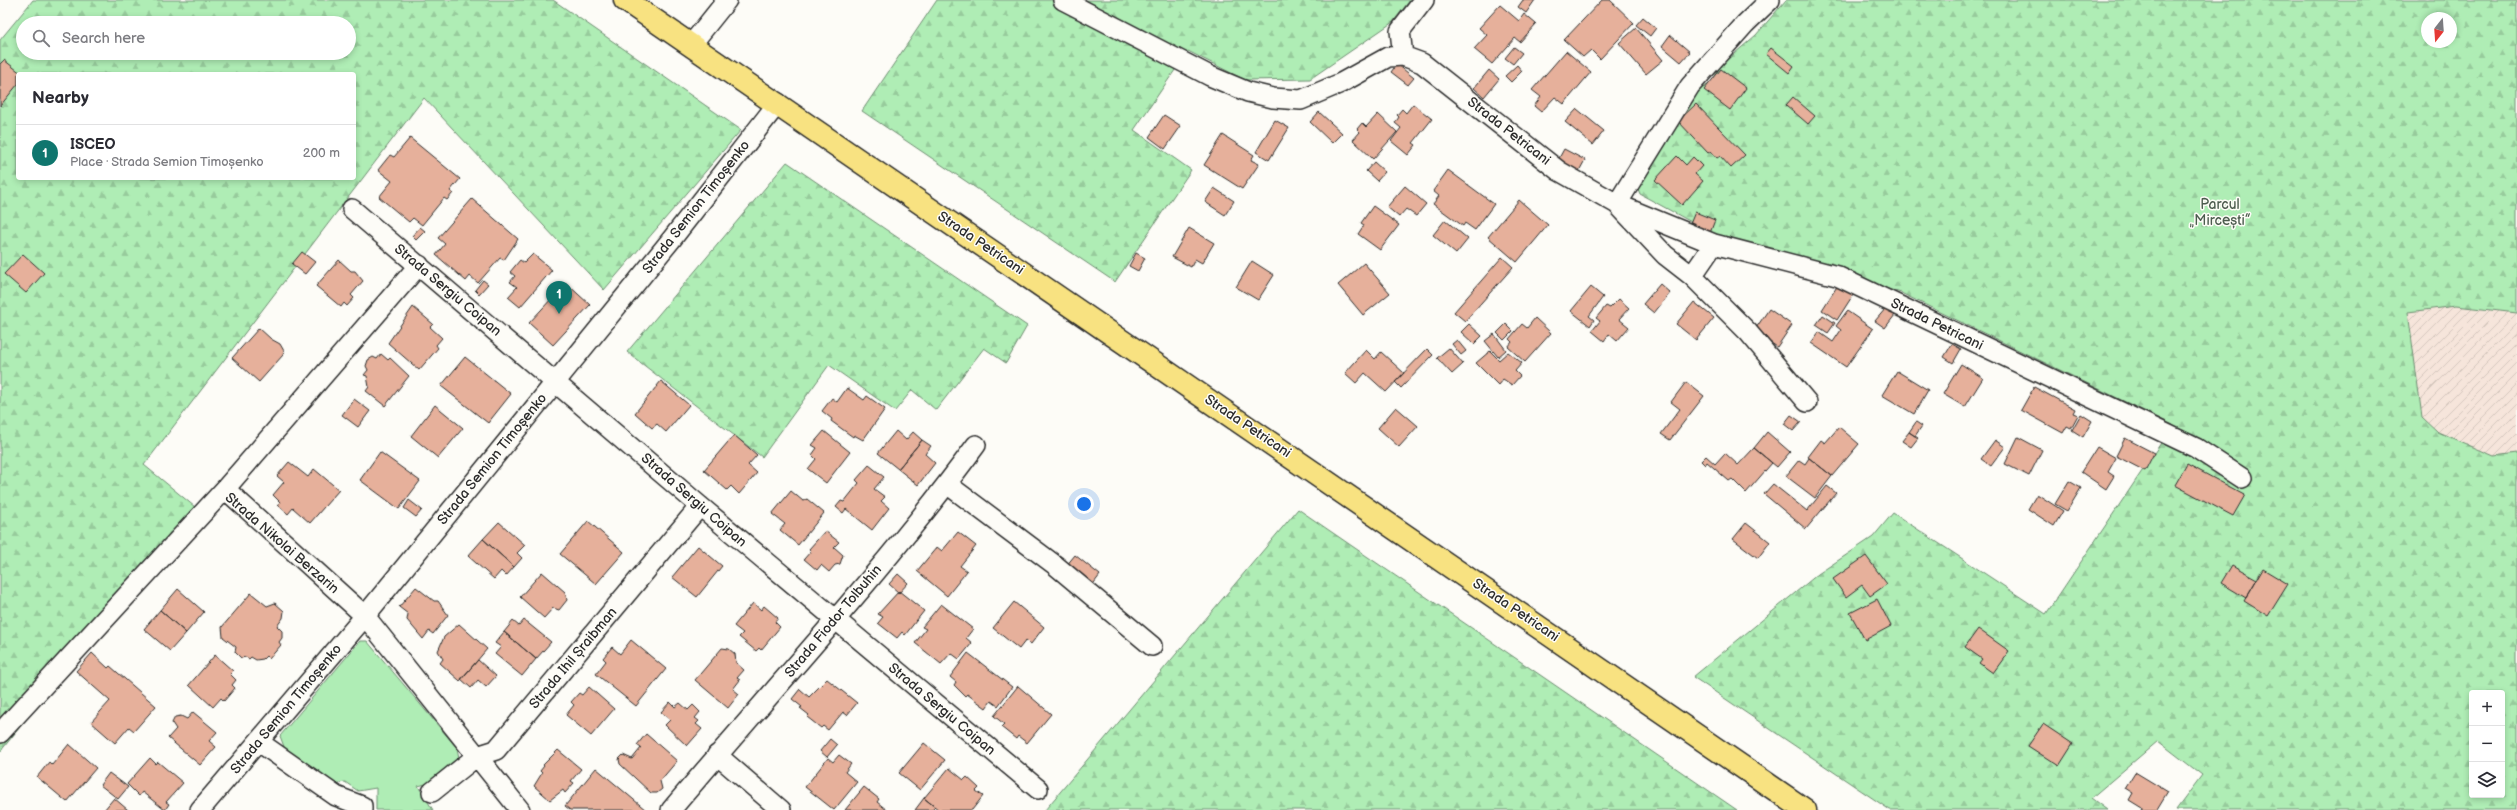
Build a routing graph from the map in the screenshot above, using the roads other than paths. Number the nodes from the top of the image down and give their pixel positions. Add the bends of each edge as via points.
1 (625, 0) edge
2 (726, 0) edge
3 (1062, 0) edge
4 (1424, 0) edge
5 (1770, 0) edge
6 (691, 44) junction
7 (1403, 56) junction
8 (778, 103) junction
9 (1617, 204) junction
10 (352, 209) dead end
11 (1714, 244) junction
12 (418, 265) junction
13 (1692, 276) junction
14 (556, 381) junction
15 (1807, 402) dead end
16 (976, 445) dead end
17 (2242, 478) dead end
18 (947, 484) junction
19 (225, 489) junction
20 (700, 506) junction
21 (365, 616) junction
22 (835, 620) junction
23 (1152, 646) dead end
24 (0, 732) edge
25 (259, 742) junction
26 (717, 755) junction
27 (477, 756) junction
28 (1038, 789) dead end
29 (432, 792) dead end
30 (200, 810) edge
31 (362, 810) edge
32 (520, 810) edge
33 (671, 810) edge
34 (781, 810) edge
35 (1805, 810) edge

1 - 6 main road, Strada Petricani
2 - 6 street
3 - 7 street, Strada Petricani via 1210,76 1248,92 1273,98 1301,100 1341,83 1388,56
4 - 7 street via 1400,31
5 - 9 street via 1690,86
6 - 8 main road, Strada Petricani
7 - 9 street, Strada Petricani via 1422,63 1559,171
8 - 14 street, Strada Semion Timoșenko
8 - 35 main road, Strada Petricani
9 - 11 street, Strada Petricani
9 - 13 street, Strada Petricani via 1665,255
10 - 12 street, Strada Sergiu Coipan
11 - 13 street
11 - 17 street, Strada Petricani via 1837,276 2196,448
12 - 14 street, Strada Sergiu Coipan
12 - 19 street
13 - 15 street, Strada Petricani via 1748,332
14 - 20 street, Strada Sergiu Coipan
14 - 21 street, Strada Semion Timoșenko
16 - 18 street, Strada Fiodor Tolbuhin
18 - 22 street, Strada Fiodor Tolbuhin
18 - 23 street via 1055,565
19 - 21 street, Strada Nikolai Berzarin
19 - 24 street, Strada Nikolai Berzarin
20 - 22 street, Strada Sergiu Coipan
20 - 27 street, Strada Ihil Șraibman via 496,750
21 - 25 street, Strada Semion Timoșenko
21 - 27 street, Strada Nikolai Berzarin
22 - 26 street, Strada Fiodor Tolbuhin
22 - 28 street, Strada Sergiu Coipan
25 - 30 street, Strada Semion Timoșenko
25 - 31 street via 336,796 362,806
26 - 33 street, Strada Fiodor Tolbuhin
26 - 34 street
27 - 29 street, Strada Ihil Șraibman
27 - 32 street, Strada Nikolai Berzarin

